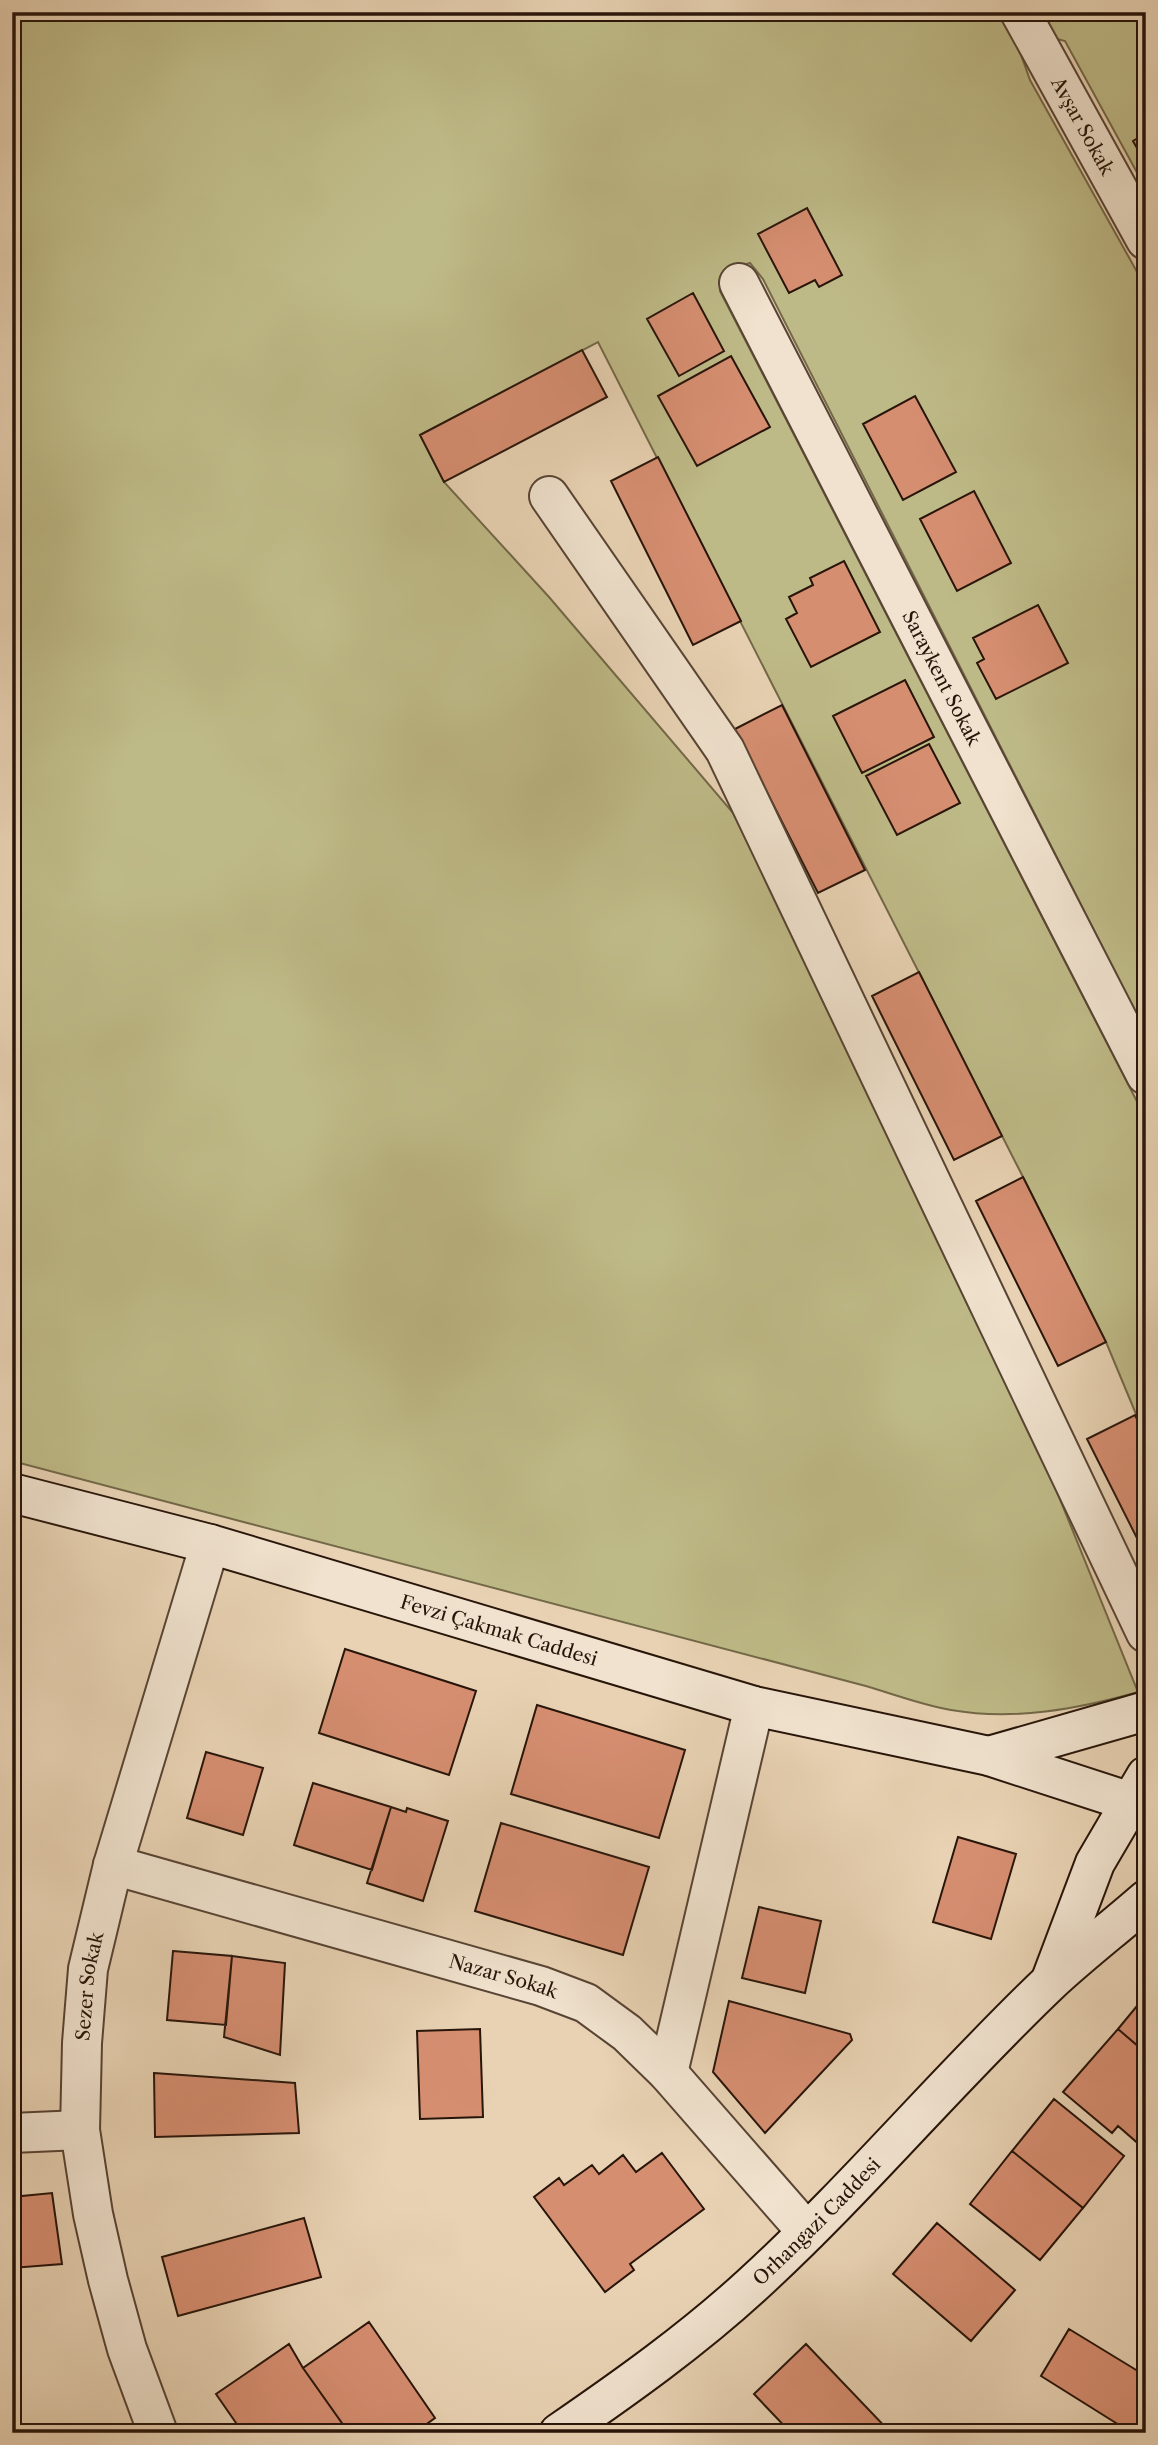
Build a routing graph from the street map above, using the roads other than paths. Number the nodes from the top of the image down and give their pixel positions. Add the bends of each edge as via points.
1 (1020, 12) edge
2 (1146, 240) edge
3 (739, 283) dead end
4 (549, 496) dead end
5 (1146, 1075) edge
6 (12, 1493) edge
7 (210, 1545) junction
8 (1146, 1633) edge
9 (754, 1706) junction
10 (1146, 1711) edge
11 (989, 1756) junction
12 (1141, 1795) edge
13 (113, 1865) junction
14 (1146, 1900) edge
15 (1050, 1982) junction
16 (668, 2074) junction
17 (80, 2130) junction
18 (12, 2133) edge
19 (807, 2232) junction
20 (158, 2433) edge
21 (559, 2433) edge

1 - 2 street, Avşar Sokak
3 - 5 street, Saraykent Sokak
4 - 8 street via 725,750
6 - 7 street, Fevzi Çakmak Caddesi
7 - 9 street, Fevzi Çakmak Caddesi
7 - 13 street, Sezer Sokak
9 - 11 street, Fevzi Çakmak Caddesi
9 - 16 street
10 - 11 street
11 - 12 street, Fevzi Çakmak Caddesi
12 - 15 street via 1095,1863
13 - 16 street, Nazar Sokak via 541,1986 586,2003 626,2033
13 - 17 street, Sezer Sokak via 88,1969
14 - 15 street, Orhangazi Caddesi
15 - 19 street, Orhangazi Caddesi
16 - 19 street, Nazar Sokak
17 - 18 street
17 - 20 street, Sezer Sokak via 108,2280
19 - 21 street, Orhangazi Caddesi via 694,2335

